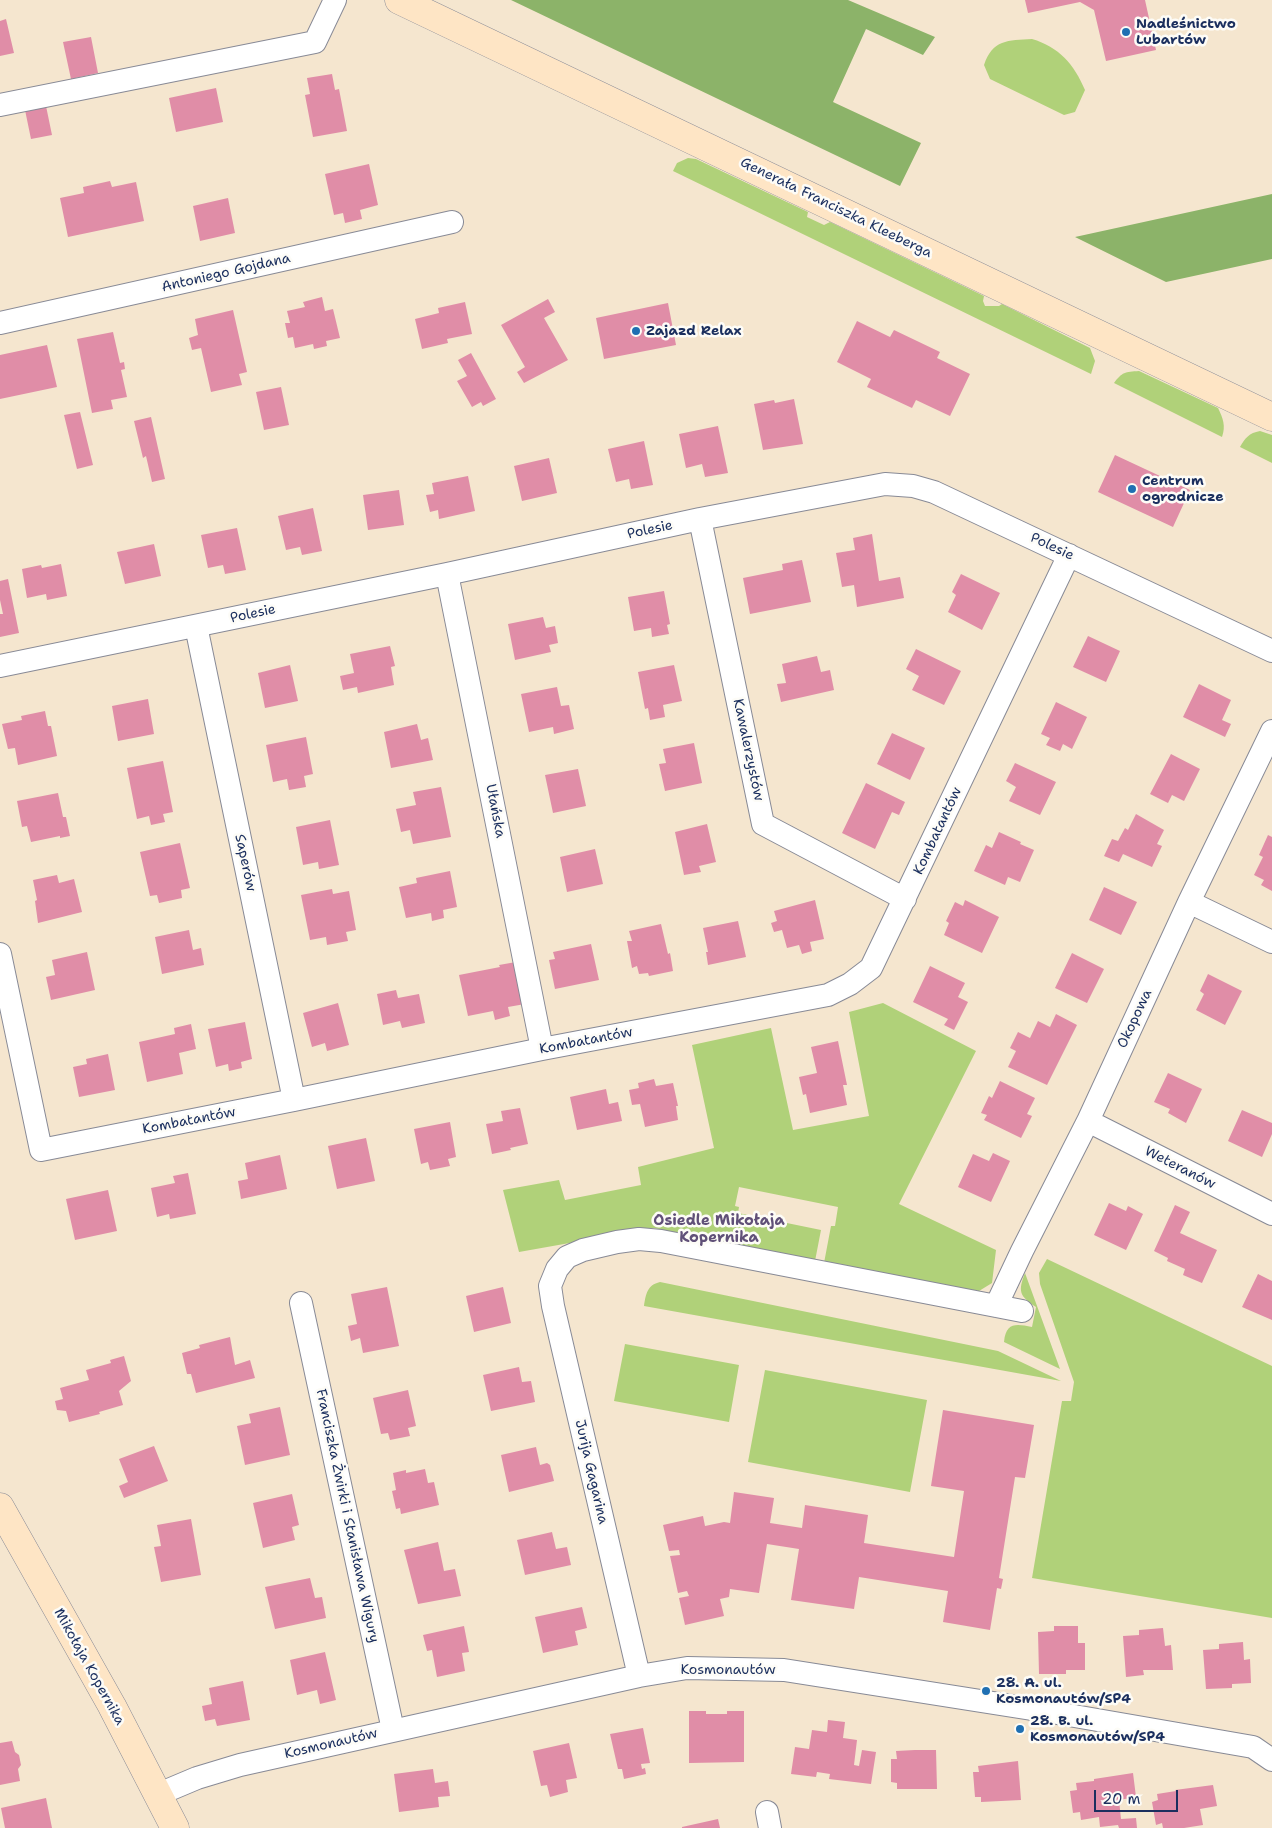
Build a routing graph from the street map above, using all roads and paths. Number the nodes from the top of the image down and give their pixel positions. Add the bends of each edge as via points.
1 (336, 0) edge
2 (399, 0) edge
3 (0, 105) edge
4 (452, 222) dead end
5 (0, 323) edge
6 (1272, 417) edge
7 (700, 519) junction
8 (1069, 555) junction
9 (447, 574) junction
10 (196, 626) junction
11 (1272, 651) edge
12 (0, 666) edge
13 (1272, 731) edge
14 (905, 898) junction
15 (1189, 902) junction
16 (1272, 942) edge
17 (0, 954) edge
18 (542, 1049) junction
19 (294, 1100) junction
20 (1088, 1121) junction
21 (1272, 1214) edge
22 (301, 1303) dead end
23 (996, 1306) junction
24 (1022, 1311) dead end
25 (0, 1508) edge
26 (639, 1676) junction
27 (394, 1730) junction
28 (1272, 1760) edge
29 (159, 1794) junction
30 (175, 1828) edge

1 - 3 street via 314,42
2 - 6 main road, Generała Franciszka Kleeberga
4 - 5 street, Antoniego Gojdana
7 - 8 street, Polesie via 868,486 900,485 934,492
7 - 9 street, Polesie
7 - 14 street, Kawalerzystów via 763,824
8 - 11 street, Polesie
8 - 14 street, Kombatantów
9 - 10 street, Polesie
9 - 18 street, Ułańska
10 - 12 street, Polesie
10 - 19 street, Saperów
13 - 15 street, Okopowa
14 - 18 street, Kombatantów via 871,968 828,995
15 - 16 street
15 - 20 street, Okopowa
17 - 19 street, Kombatantów via 41,1150
18 - 19 street, Kombatantów
20 - 21 street, Weteranów
20 - 23 street, Okopowa
22 - 27 street, Franciszka Żwirki i Stanisława Wigury
23 - 24 street
23 - 26 street, Jurija Gagarina via 639,1238 583,1250 567,1257 557,1269 550,1286 553,1306
25 - 29 main road, Mikołaja Kopernika
26 - 27 street, Kosmonautów
26 - 28 street, Kosmonautów via 687,1668 784,1670 1253,1747
27 - 29 street, Kosmonautów via 240,1765
29 - 30 main road, Mikołaja Kopernika

